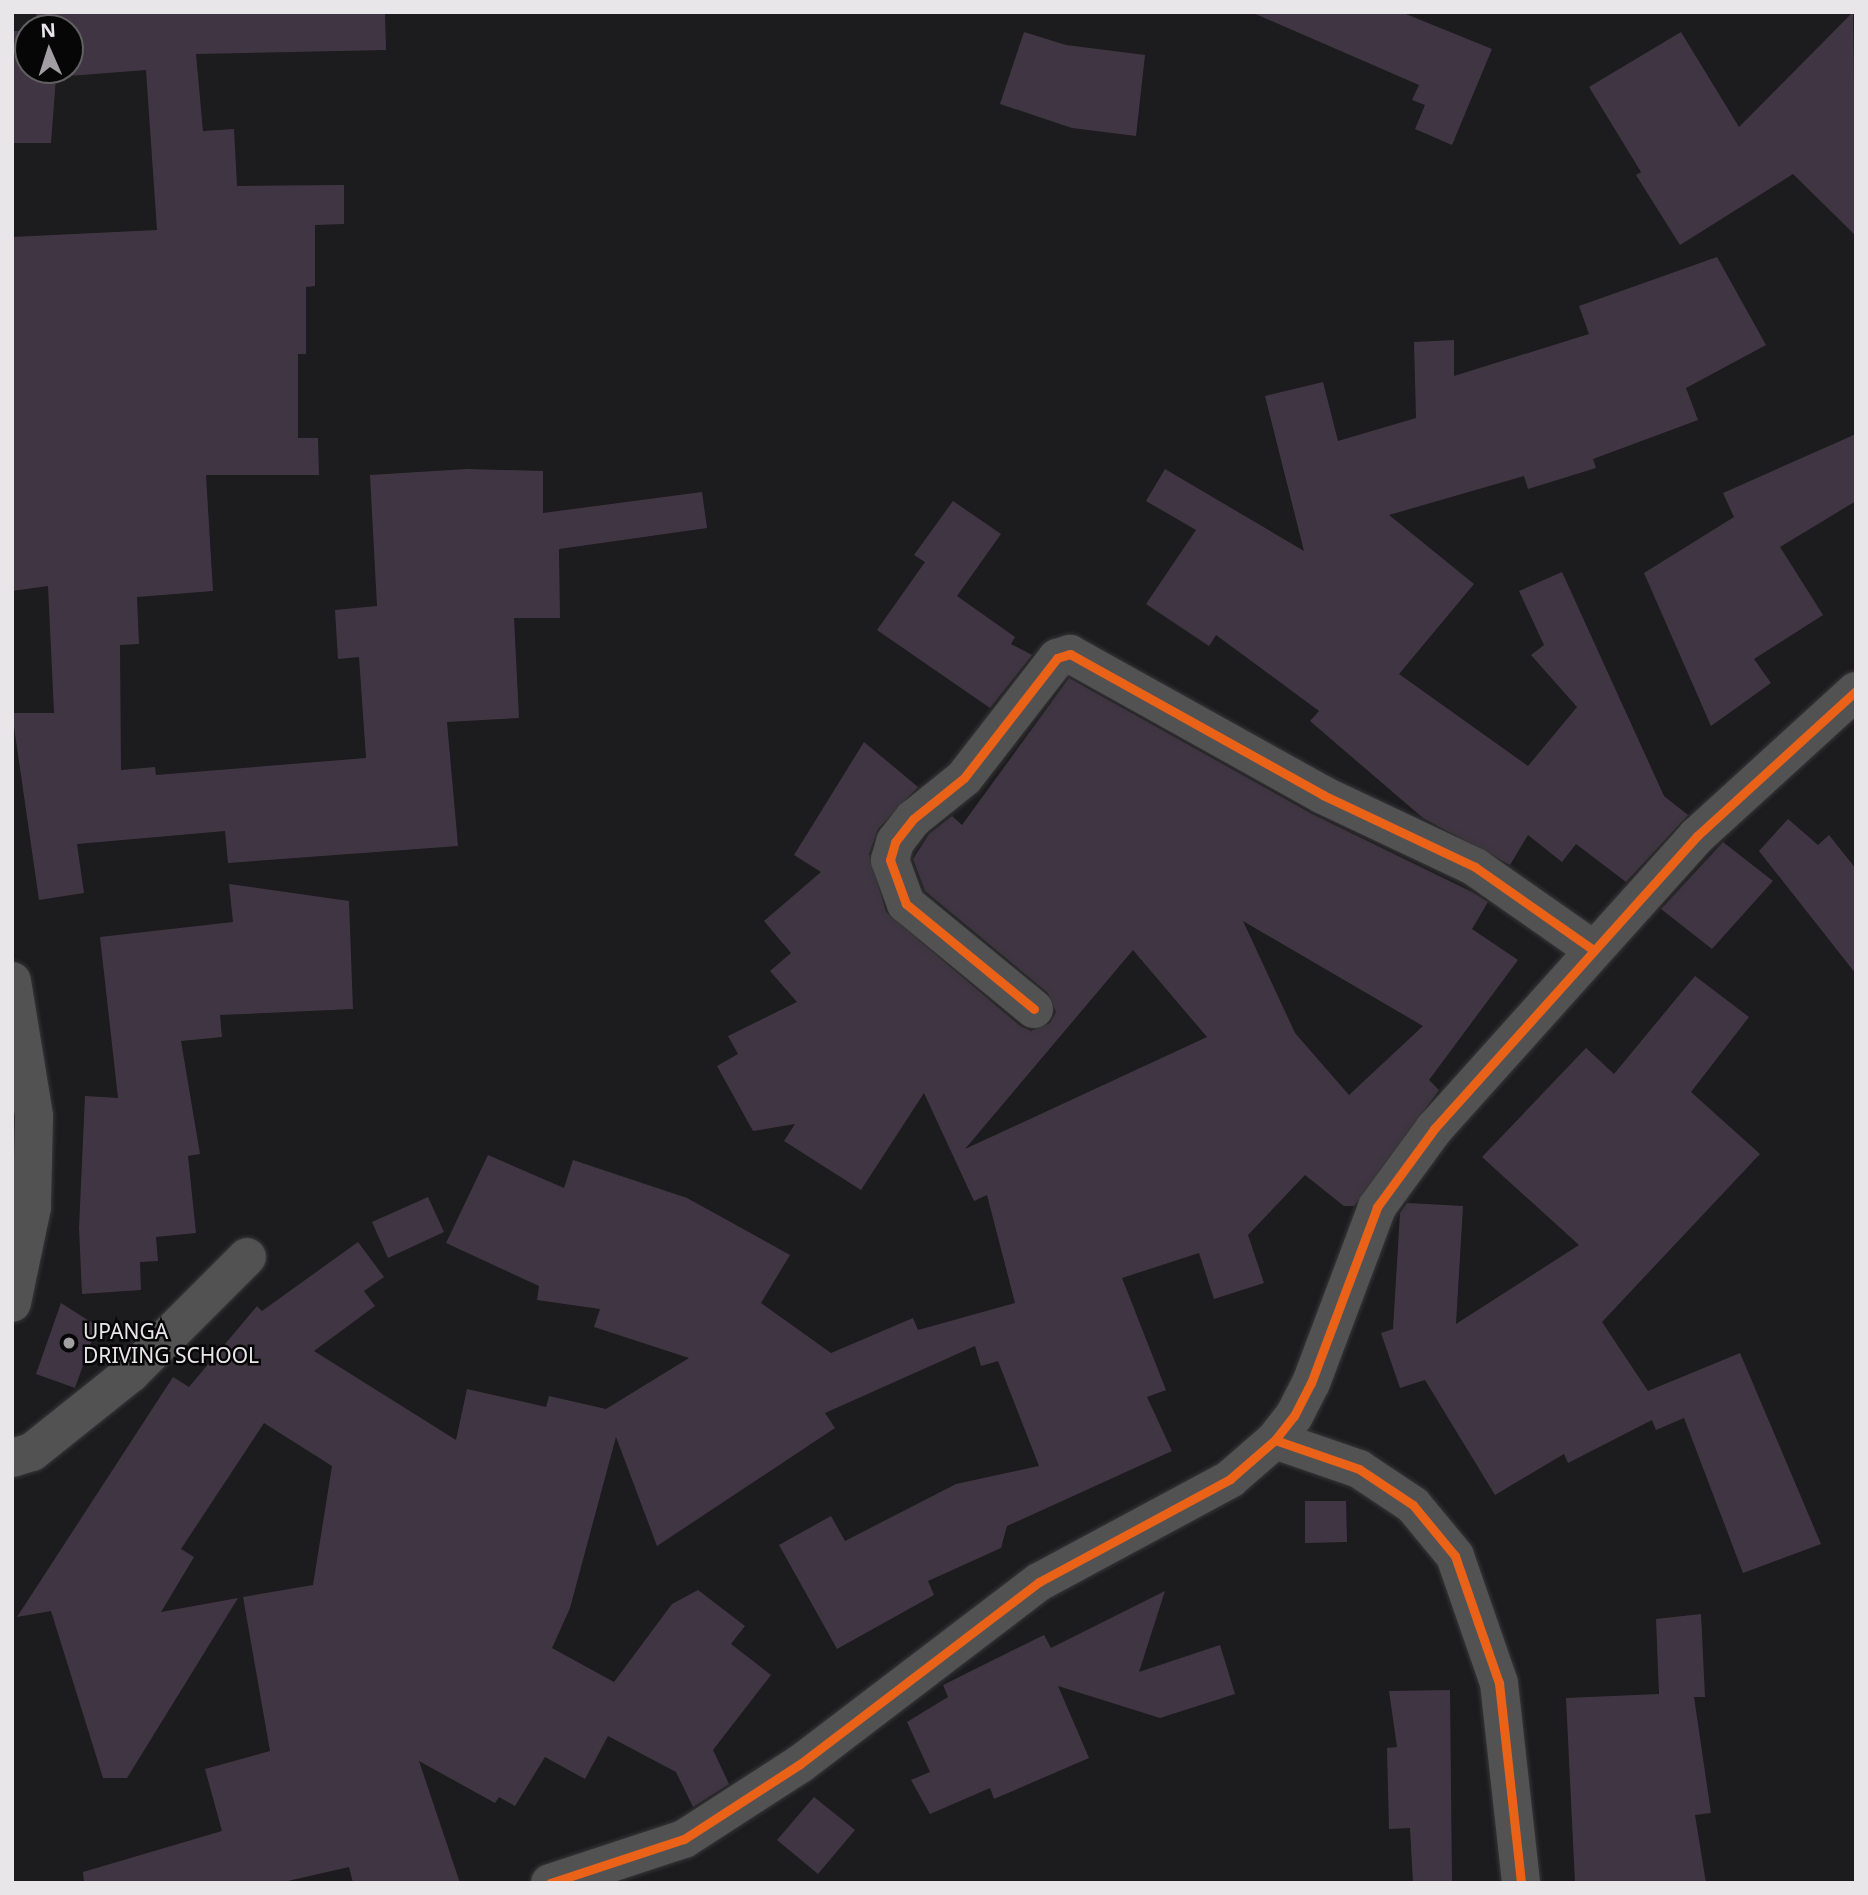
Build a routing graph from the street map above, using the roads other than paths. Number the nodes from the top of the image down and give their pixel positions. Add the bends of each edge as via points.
1 (1856, 691) edge
2 (1592, 948) junction
3 (12, 981) edge
4 (1034, 1009) dead end
5 (247, 1257) dead end
6 (12, 1303) edge
7 (1275, 1440) junction
8 (12, 1458) edge
9 (550, 1883) edge
10 (1521, 1883) edge

1 - 2 street via 1697,836
2 - 4 street via 1475,867 1323,795 1070,654 1057,658 964,778 913,819 895,842 890,860 906,904
2 - 7 street via 1434,1129 1377,1207 1311,1383
3 - 6 street via 34,1116 32,1206
5 - 8 street via 131,1373 32,1452
7 - 9 street via 1230,1479 1039,1581 800,1765 684,1839
7 - 10 street via 1359,1469 1413,1505 1455,1556 1499,1683

